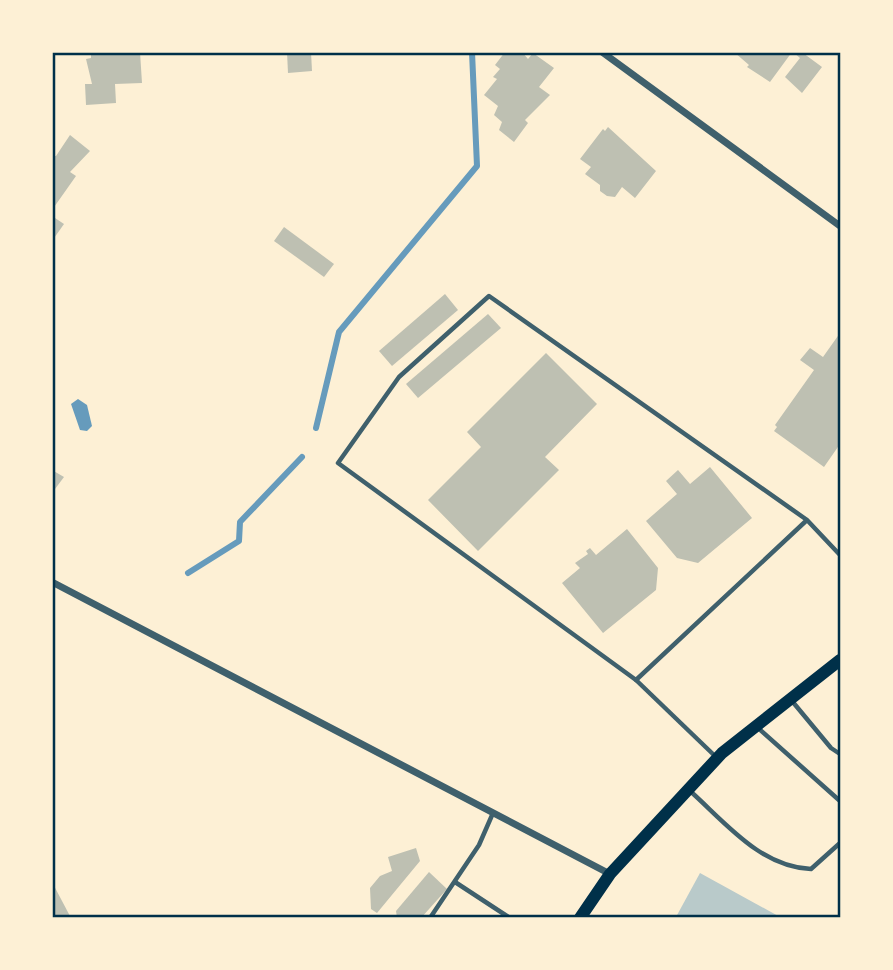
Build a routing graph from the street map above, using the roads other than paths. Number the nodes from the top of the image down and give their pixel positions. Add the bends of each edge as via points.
1 (602, 52) edge
2 (841, 226) edge
3 (807, 520) junction
4 (841, 555) edge
5 (52, 582) edge
6 (841, 660) edge
7 (636, 680) junction
8 (791, 699) junction
9 (756, 726) junction
10 (841, 754) edge
11 (718, 758) junction
12 (689, 789) junction
13 (841, 801) edge
14 (493, 813) junction
15 (841, 843) edge
16 (610, 874) junction
17 (455, 882) junction
18 (430, 918) edge
19 (510, 918) edge
20 (580, 918) edge

1 - 2 street
3 - 4 lane
3 - 7 lane
3 - 7 lane via 489,296 399,377 338,463
5 - 14 street
6 - 8 main road
7 - 11 lane
8 - 9 main road
8 - 10 lane
9 - 11 main road
9 - 13 lane
11 - 12 main road
12 - 15 lane via 767,859 792,868 811,869
12 - 16 main road
14 - 16 street
14 - 17 lane
16 - 20 main road
17 - 18 lane
17 - 19 lane

